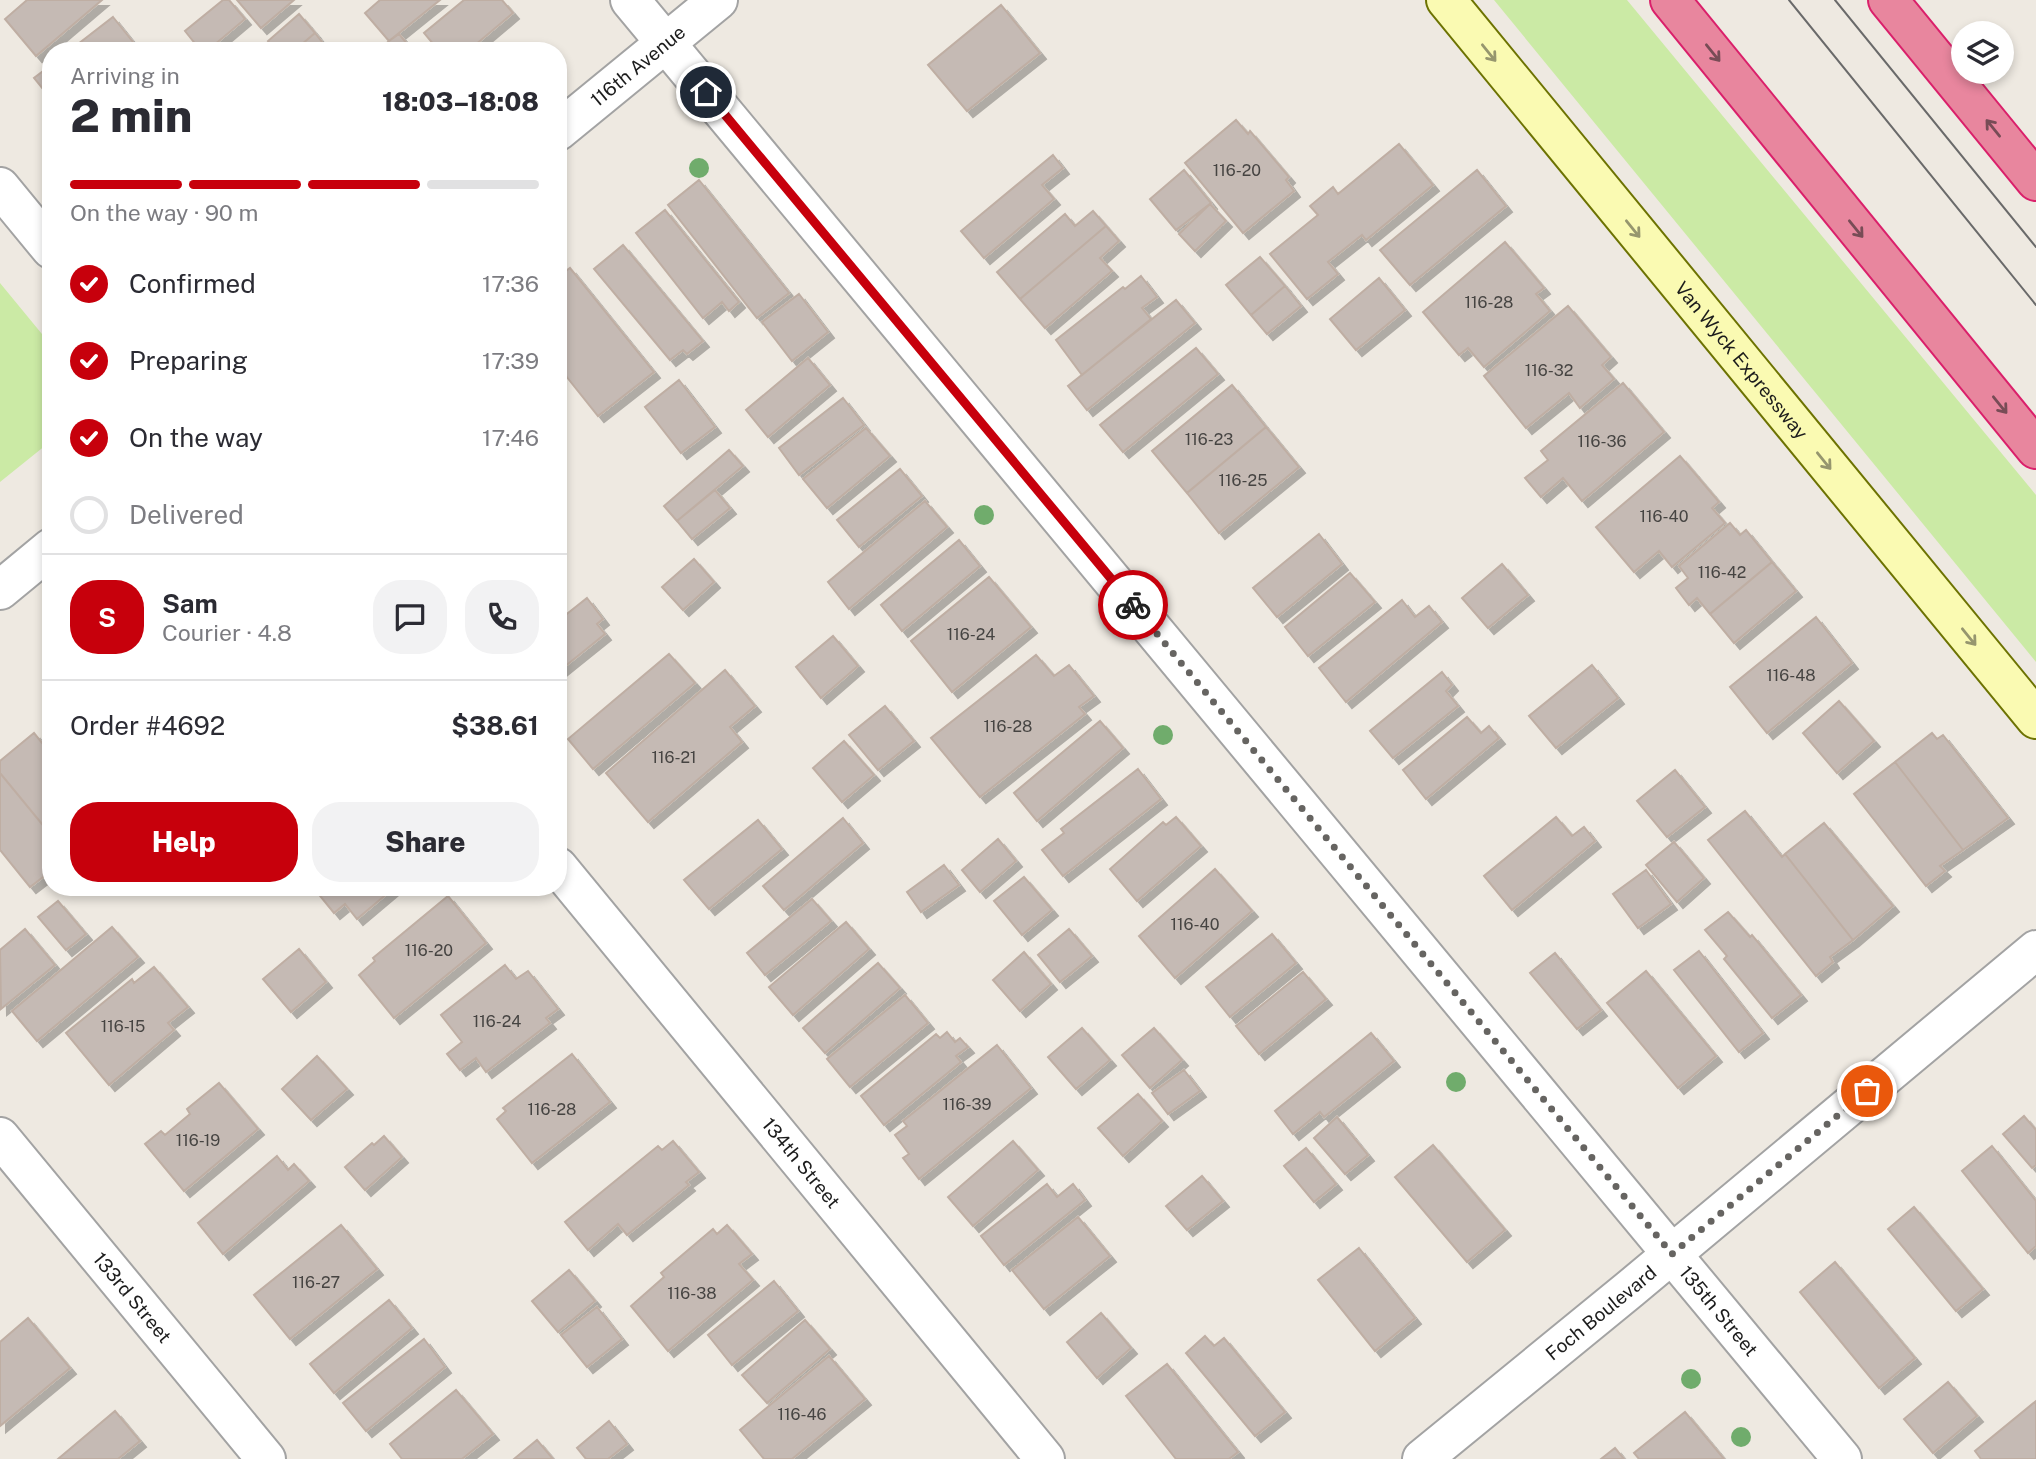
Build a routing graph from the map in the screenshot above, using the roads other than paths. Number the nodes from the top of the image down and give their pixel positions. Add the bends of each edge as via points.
1 (630, 0) edge
2 (718, 0) edge
3 (1446, 0) edge
4 (1670, 0) edge
5 (1888, 0) edge
6 (664, 43) junction
7 (567, 124) edge
8 (2036, 181) edge
9 (0, 187) edge
10 (42, 238) edge
11 (2036, 449) edge
12 (42, 555) edge
13 (0, 590) edge
14 (2036, 719) edge
15 (567, 878) edge
16 (2036, 950) edge
17 (0, 1137) edge
18 (1672, 1254) junction
19 (266, 1459) edge
20 (1045, 1459) edge
21 (1422, 1459) edge
22 (1842, 1459) edge

1 - 6 street, 135th Street
2 - 6 street, 116th Avenue
3 -> 14 main road, Van Wyck Expressway
4 -> 11 highway
8 -> 5 highway
6 - 7 street, 116th Avenue
6 - 18 street, 135th Street
9 - 10 street
12 - 13 street
15 - 20 street, 134th Street
16 - 18 street, Foch Boulevard
17 - 19 street, 133rd Street
18 - 21 street, Foch Boulevard
18 - 22 street, 135th Street

